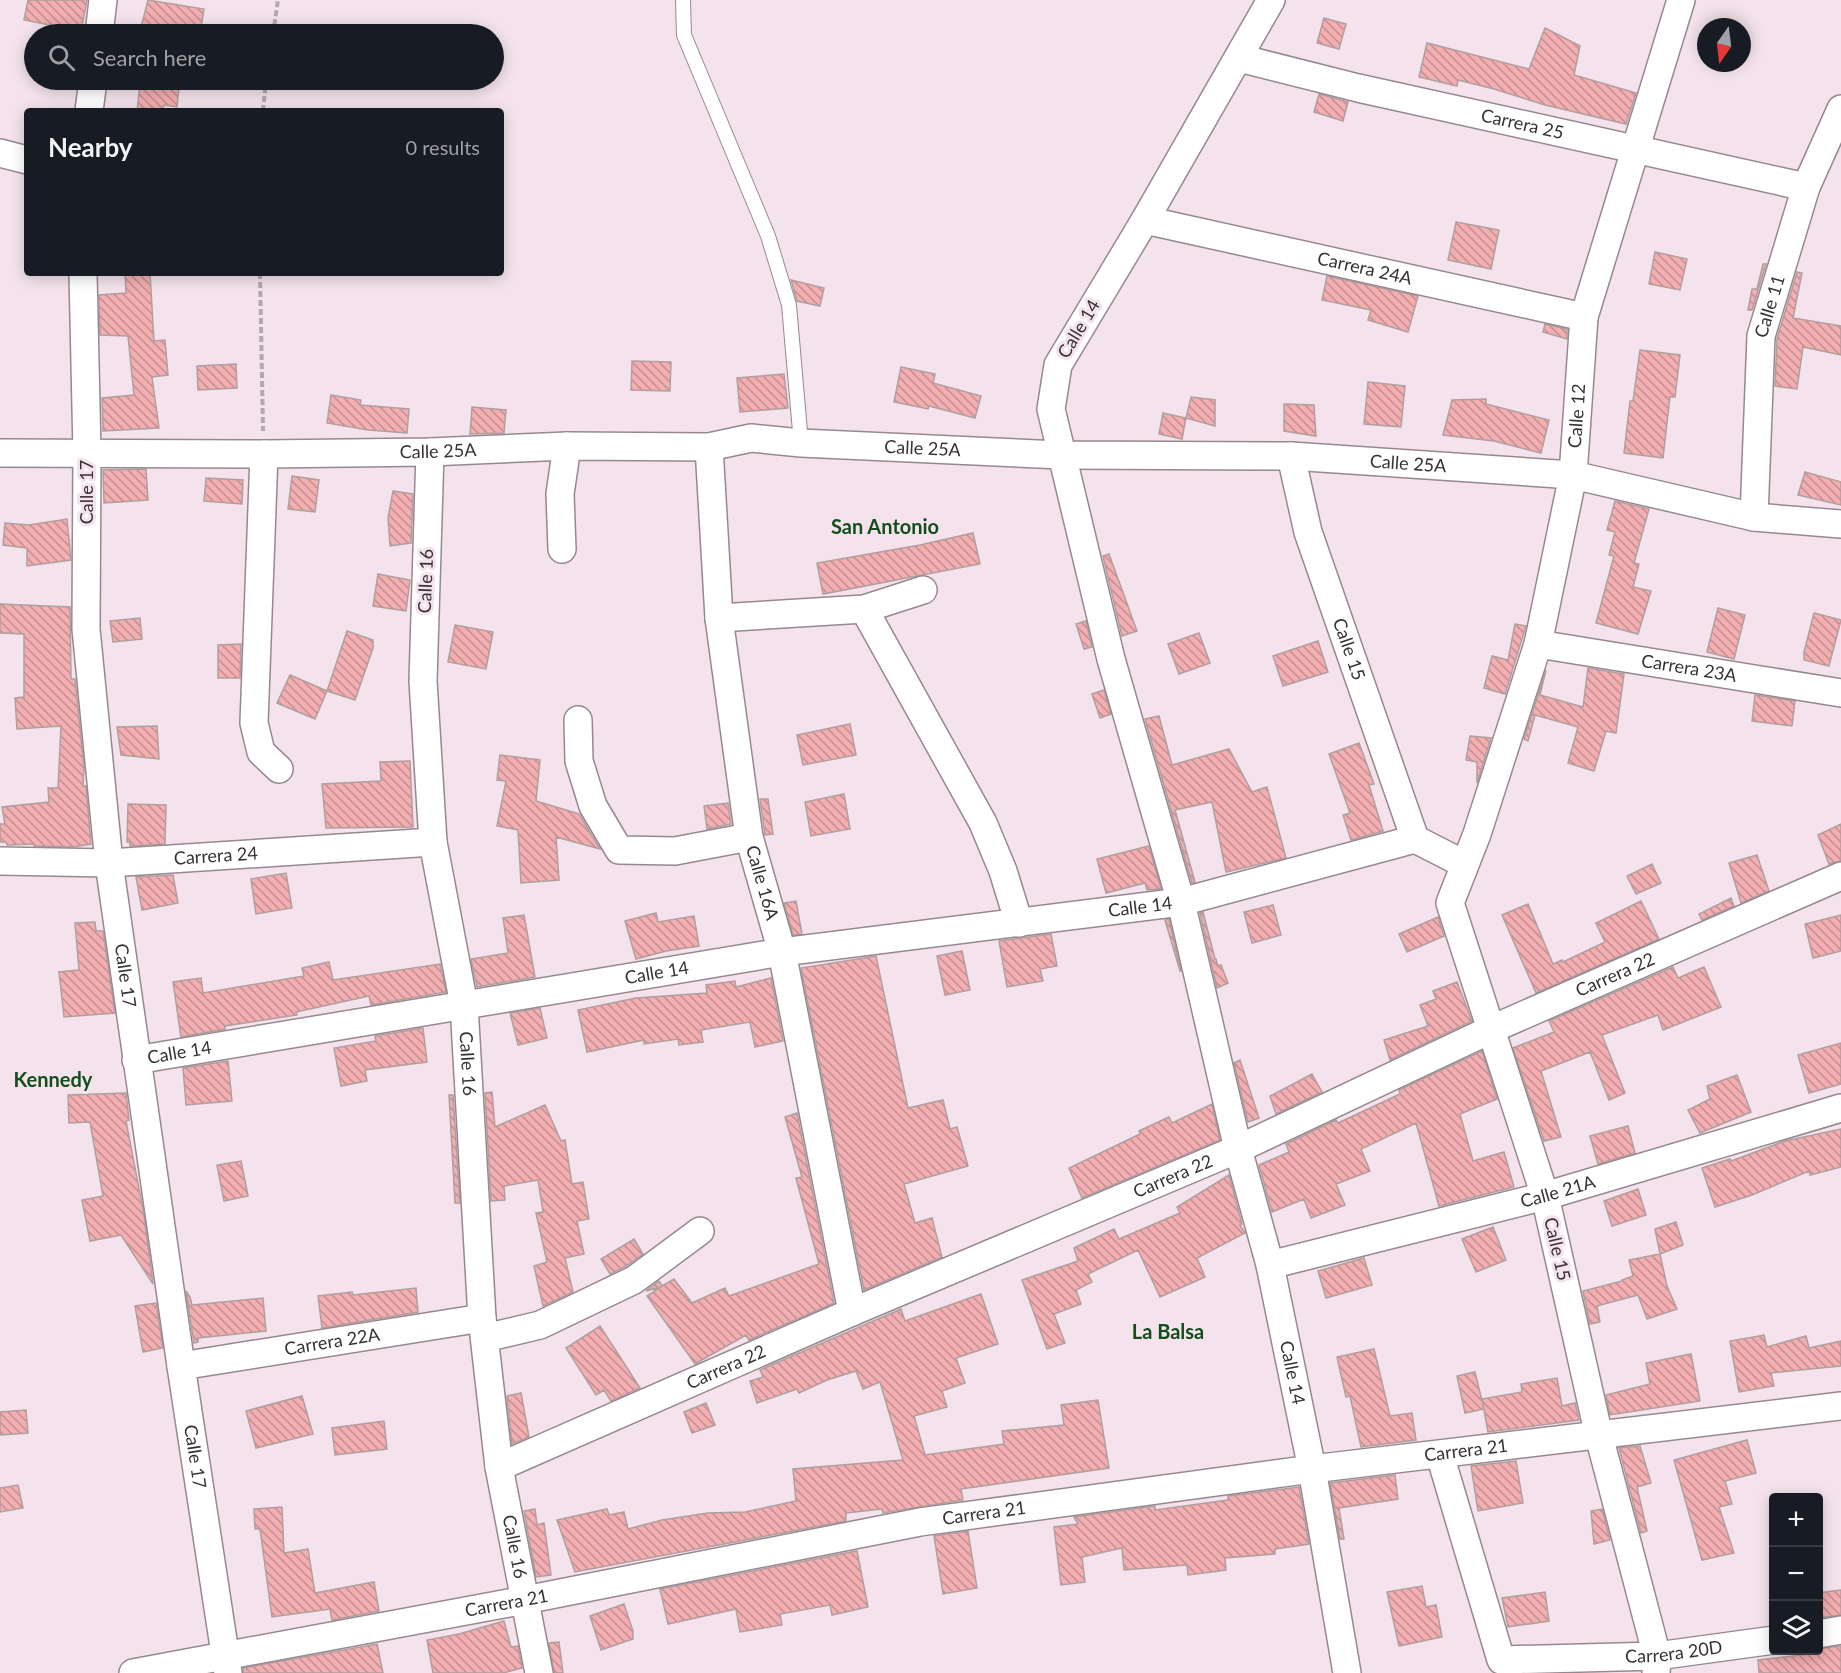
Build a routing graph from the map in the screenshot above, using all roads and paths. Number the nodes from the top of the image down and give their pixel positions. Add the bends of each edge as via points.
1 (103, 0) edge
2 (278, 0) edge
3 (683, 0) edge
4 (1271, 0) edge
5 (1680, 0) edge
6 (100, 24) edge
7 (274, 24) edge
8 (1239, 58) junction
9 (92, 90) edge
10 (265, 90) edge
11 (89, 108) edge
12 (263, 108) edge
13 (1841, 109) edge
14 (1636, 148) junction
15 (0, 153) edge
16 (24, 159) edge
17 (1806, 186) junction
18 (1145, 220) junction
19 (83, 276) edge
20 (260, 276) edge
21 (1584, 317) junction
22 (801, 443) junction
23 (567, 446) junction
24 (710, 447) junction
25 (430, 452) junction
26 (0, 453) edge
27 (87, 453) junction
28 (264, 454) junction
29 (1061, 455) junction
30 (1291, 456) junction
31 (1573, 475) junction
32 (1754, 517) junction
33 (1841, 524) edge
34 (562, 549) dead end
35 (922, 590) dead end
36 (864, 609) junction
37 (719, 618) junction
38 (1538, 644) junction
39 (1841, 693) edge
40 (578, 720) dead end
41 (279, 769) dead end
42 (1477, 834) joint
43 (749, 837) junction
44 (1414, 839) junction
45 (433, 842) junction
46 (0, 861) edge
47 (109, 863) junction
48 (1464, 864) junction
49 (1841, 876) edge
50 (1181, 902) junction
51 (1019, 923) junction
52 (782, 952) junction
53 (464, 1005) junction
54 (1492, 1029) junction
55 (136, 1060) junction
56 (1841, 1108) edge
57 (1238, 1149) junction
58 (1545, 1196) junction
59 (700, 1231) dead end
60 (1270, 1264) junction
61 (852, 1312) junction
62 (484, 1328) junction
63 (181, 1366) junction
64 (1841, 1406) edge
65 (1599, 1436) junction
66 (1440, 1455) junction
67 (499, 1467) junction
68 (1312, 1470) junction
69 (525, 1600) junction
70 (1841, 1630) edge
71 (1823, 1633) edge
72 (1769, 1641) edge
73 (1656, 1664) edge
74 (226, 1665) edge
75 (133, 1673) edge
76 (539, 1673) edge
77 (1347, 1673) edge

1 - 6 street
2 - 7 path
3 - 22 lane via 684,35 768,236 789,305
4 - 8 street, Calle 14
5 - 14 street, Calle 12
8 - 14 street, Carrera 25
8 - 18 street, Calle 14
9 - 11 street
10 - 12 path
13 - 17 street, Calle 11
14 - 17 street, Carrera 25
14 - 21 street, Calle 12
15 - 16 street
17 - 32 street, Calle 11 via 1761,336
18 - 21 street, Carrera 24A
18 - 29 street, Calle 14 via 1058,365 1050,409
19 - 27 street, Calle 17
20 - 28 path
21 - 31 street, Calle 12
22 - 24 street, Calle 25A via 751,438
22 - 29 street, Calle 25A
23 - 24 street, Calle 25A
23 - 25 street, Calle 25A
23 - 34 street via 560,494
24 - 37 street, Calle 16A
25 - 28 street, Calle 25A
25 - 45 street, Calle 16 via 423,681
26 - 27 street, Calle 25A
27 - 28 street, Calle 25A
27 - 47 street, Calle 17 via 86,629
28 - 41 street via 254,723 261,752
29 - 30 street, Calle 25A
29 - 50 street, Calle 14 via 1111,659
30 - 31 street, Calle 25A
30 - 44 street, Calle 15 via 1308,532
31 - 32 street, Calle 25A
31 - 38 street, Calle 12
32 - 33 street, Calle 25A
35 - 36 street
36 - 37 street
36 - 51 street via 983,823
37 - 43 street, Calle 16A
38 - 39 street, Carrera 23A
38 - 42 street, Calle 12
40 - 43 street via 579,761 586,784 593,806 619,850 675,850
42 - 48 street, Calle 15
43 - 52 street, Calle 16A
44 - 48 street
44 - 50 street, Calle 14
45 - 47 street, Carrera 24
45 - 53 street, Calle 16
46 - 47 street, Carrera 24
47 - 55 street, Calle 17
48 - 54 street, Calle 15 via 1450,903
49 - 54 street, Carrera 22
50 - 51 street, Calle 14
50 - 57 street, Calle 14
51 - 52 street, Calle 14
52 - 53 street, Calle 14
52 - 61 street, Calle 16A
53 - 55 street, Calle 14
53 - 62 street, Calle 16
54 - 57 street, Carrera 22
54 - 58 street, Calle 15
55 - 63 street, Calle 17
56 - 58 street, Calle 21A
57 - 60 street, Calle 14
57 - 61 street, Carrera 22
58 - 60 street, Calle 21A
58 - 65 street, Calle 15
59 - 62 street, Carrera 22A via 634,1280 540,1325
60 - 68 street, Calle 14
61 - 67 street, Carrera 22
62 - 63 street, Carrera 22A
62 - 67 street, Calle 16
63 - 74 street, Calle 17
64 - 65 street, Carrera 21
65 - 66 street, Carrera 21
65 - 73 street, Calle 15
66 - 68 street, Carrera 21
66 - 73 street, Carrera 20D via 1501,1660
67 - 69 street, Calle 16
68 - 69 street, Carrera 21 via 920,1522
68 - 77 street, Calle 14
69 - 74 street, Carrera 21
69 - 76 street, Calle 16
70 - 71 street
72 - 73 street, Carrera 20D
74 - 75 street, Carrera 21

